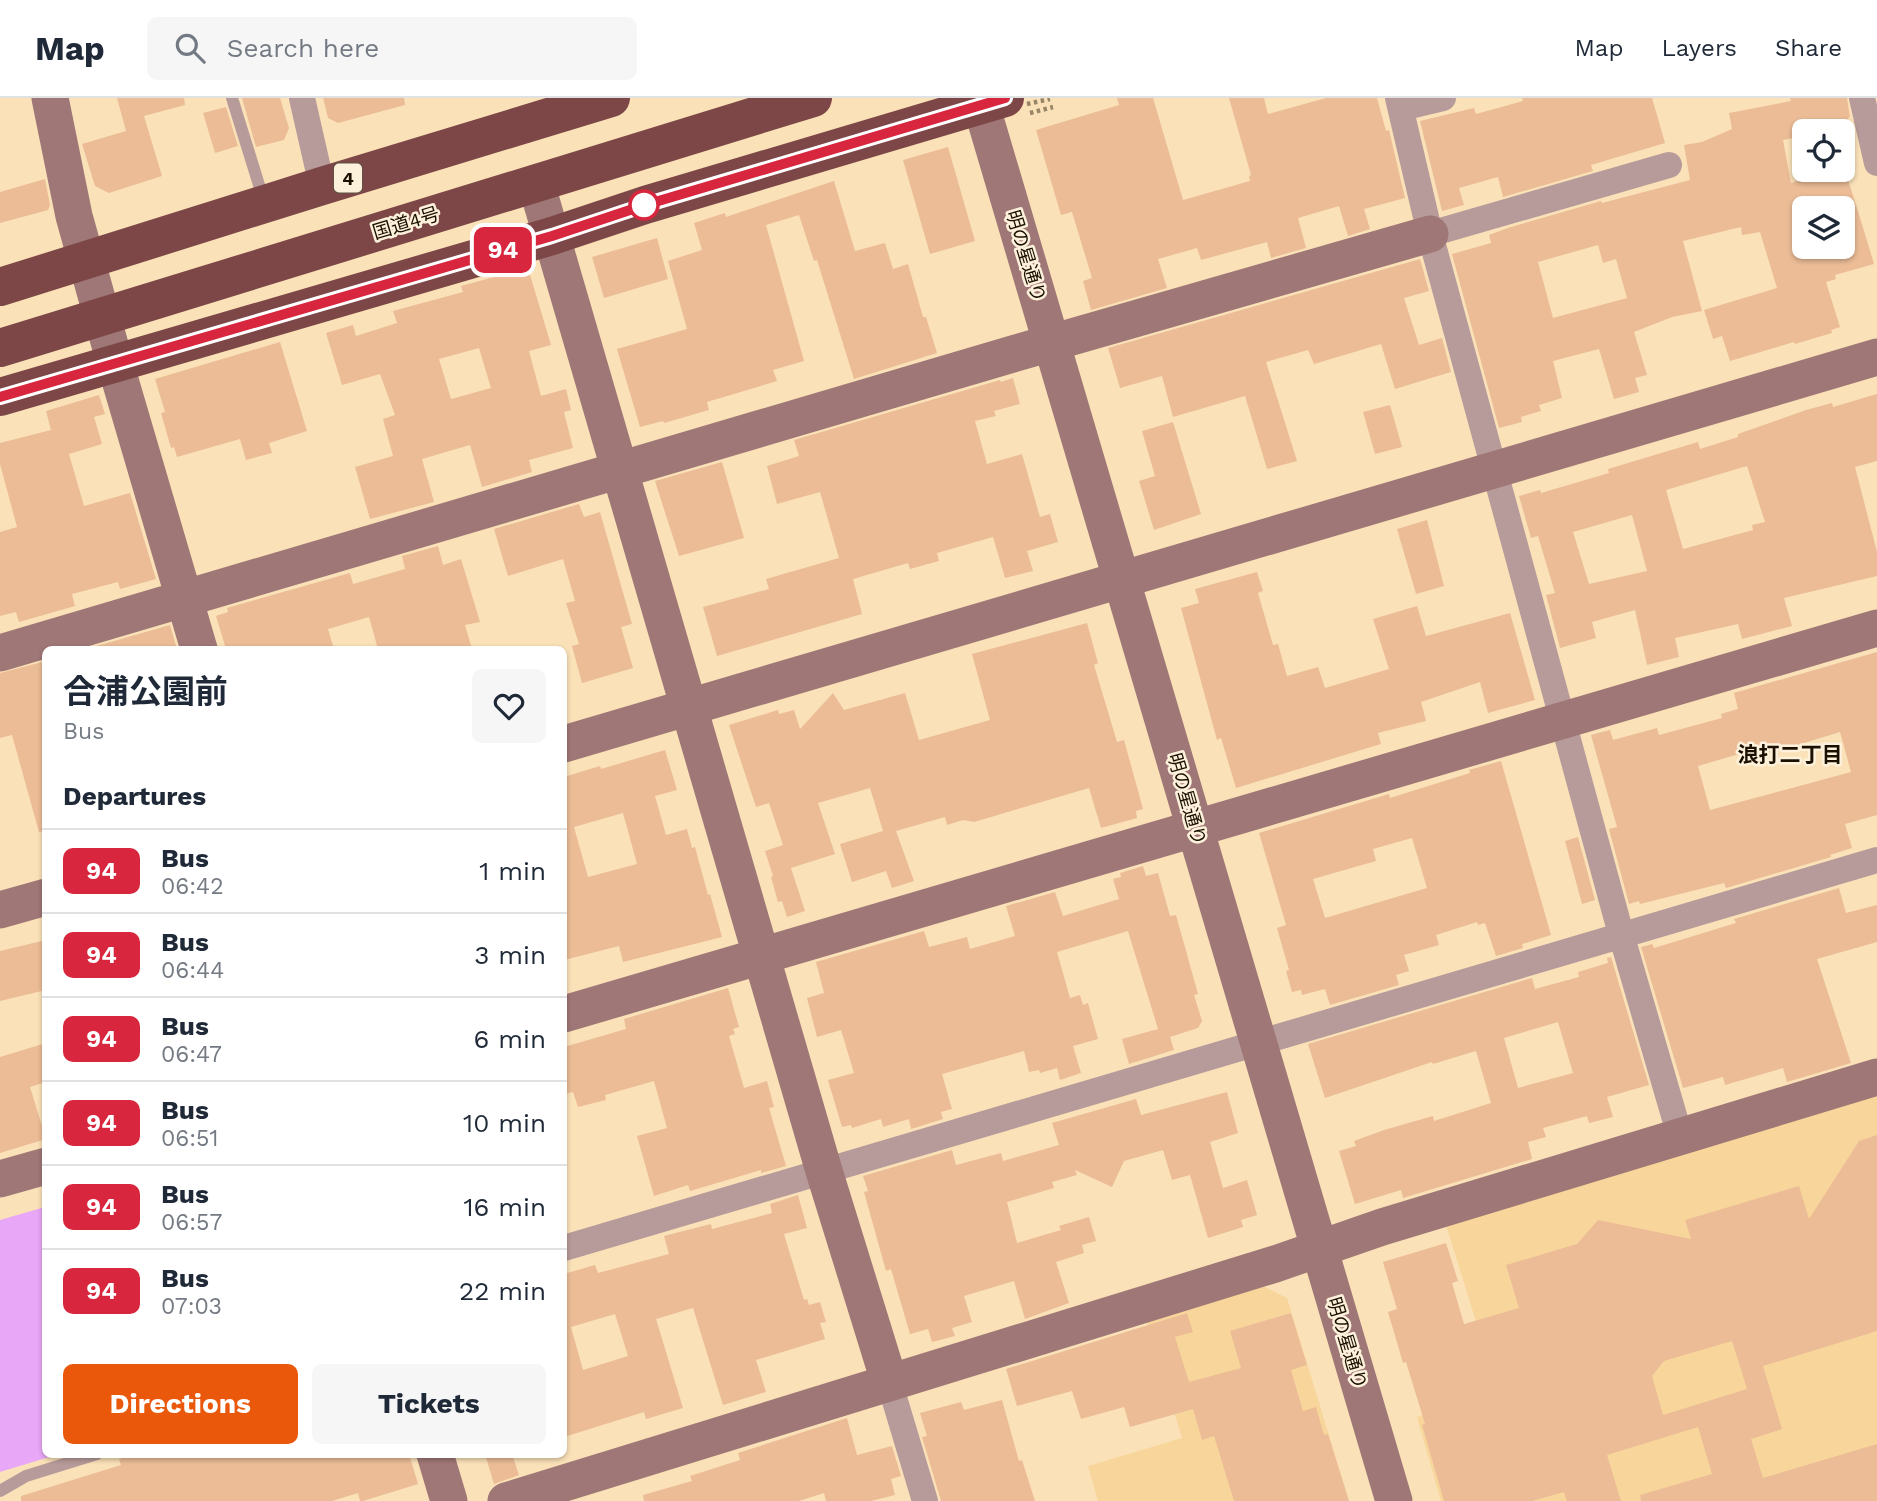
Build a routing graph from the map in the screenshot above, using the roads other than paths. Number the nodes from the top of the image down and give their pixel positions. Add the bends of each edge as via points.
1 (50, 98) edge
2 (232, 98) edge
3 (302, 98) edge
4 (611, 98) edge
5 (813, 98) edge
6 (1443, 98) edge
7 (1861, 98) edge
8 (1399, 103) edge
9 (1004, 104) edge
10 (1877, 163) edge
11 (1669, 165) dead end
12 (536, 183) junction
13 (322, 186) junction
14 (264, 204) junction
15 (1430, 234) junction
16 (552, 236) junction
17 (86, 261) junction
18 (0, 288) edge
19 (102, 316) junction
20 (1052, 343) junction
21 (0, 348) edge
22 (1877, 357) edge
23 (115, 363) junction
24 (0, 397) edge
25 (1495, 469) junction
26 (620, 470) junction
27 (1123, 579) junction
28 (185, 600) junction
29 (1877, 628) edge
30 (199, 646) edge
31 (0, 653) edge
32 (689, 707) junction
33 (1564, 720) junction
34 (567, 743) edge
35 (1196, 829) junction
36 (1877, 860) edge
37 (42, 898) edge
38 (0, 910) edge
39 (1621, 934) junction
40 (763, 956) junction
41 (567, 1013) edge
42 (1259, 1043) junction
43 (1877, 1077) edge
44 (1680, 1136) junction
45 (42, 1167) edge
46 (824, 1171) junction
47 (0, 1179) edge
48 (567, 1247) edge
49 (1319, 1250) junction
50 (889, 1381) junction
51 (84, 1458) edge
52 (436, 1458) edge
53 (0, 1491) edge
54 (449, 1501) edge
55 (506, 1501) edge
56 (925, 1501) edge
57 (1394, 1501) edge

1 - 17 street
2 - 14 lane
3 - 13 street
4 - 13 highway, 4
5 - 12 highway, 国道4号
6 - 8 street
7 - 10 street
8 - 15 street
9 - 16 highway via 645,205
9 - 20 street, 明の星通り
11 - 15 street
12 - 16 street
12 - 19 highway, 国道4号
13 - 14 highway, 4
14 - 17 highway, 4
15 - 20 street
15 - 25 street
16 - 23 highway
16 - 26 street
17 - 18 highway, 4
17 - 19 street
19 - 21 highway, 国道4号
19 - 23 street
20 - 26 street
20 - 27 street, 明の星通り
22 - 25 street
23 - 24 highway
23 - 28 street
25 - 27 street
25 - 33 street
26 - 28 street
26 - 32 street
27 - 32 street
27 - 35 street, 明の星通り
28 - 30 street
28 - 31 street
29 - 33 street
32 - 34 street
32 - 40 street
33 - 35 street
33 - 39 street
35 - 40 street
35 - 42 street, 明の星通り
36 - 39 street
37 - 38 street
39 - 42 street
39 - 44 street
40 - 41 street
40 - 46 street
42 - 46 street
42 - 49 street, 明の星通り
43 - 44 street
44 - 49 street
45 - 47 street
46 - 48 street
46 - 50 street
49 - 50 street
49 - 57 street, 明の星通り
50 - 55 street
50 - 56 street
51 - 53 lane via 26,1476
52 - 54 street

